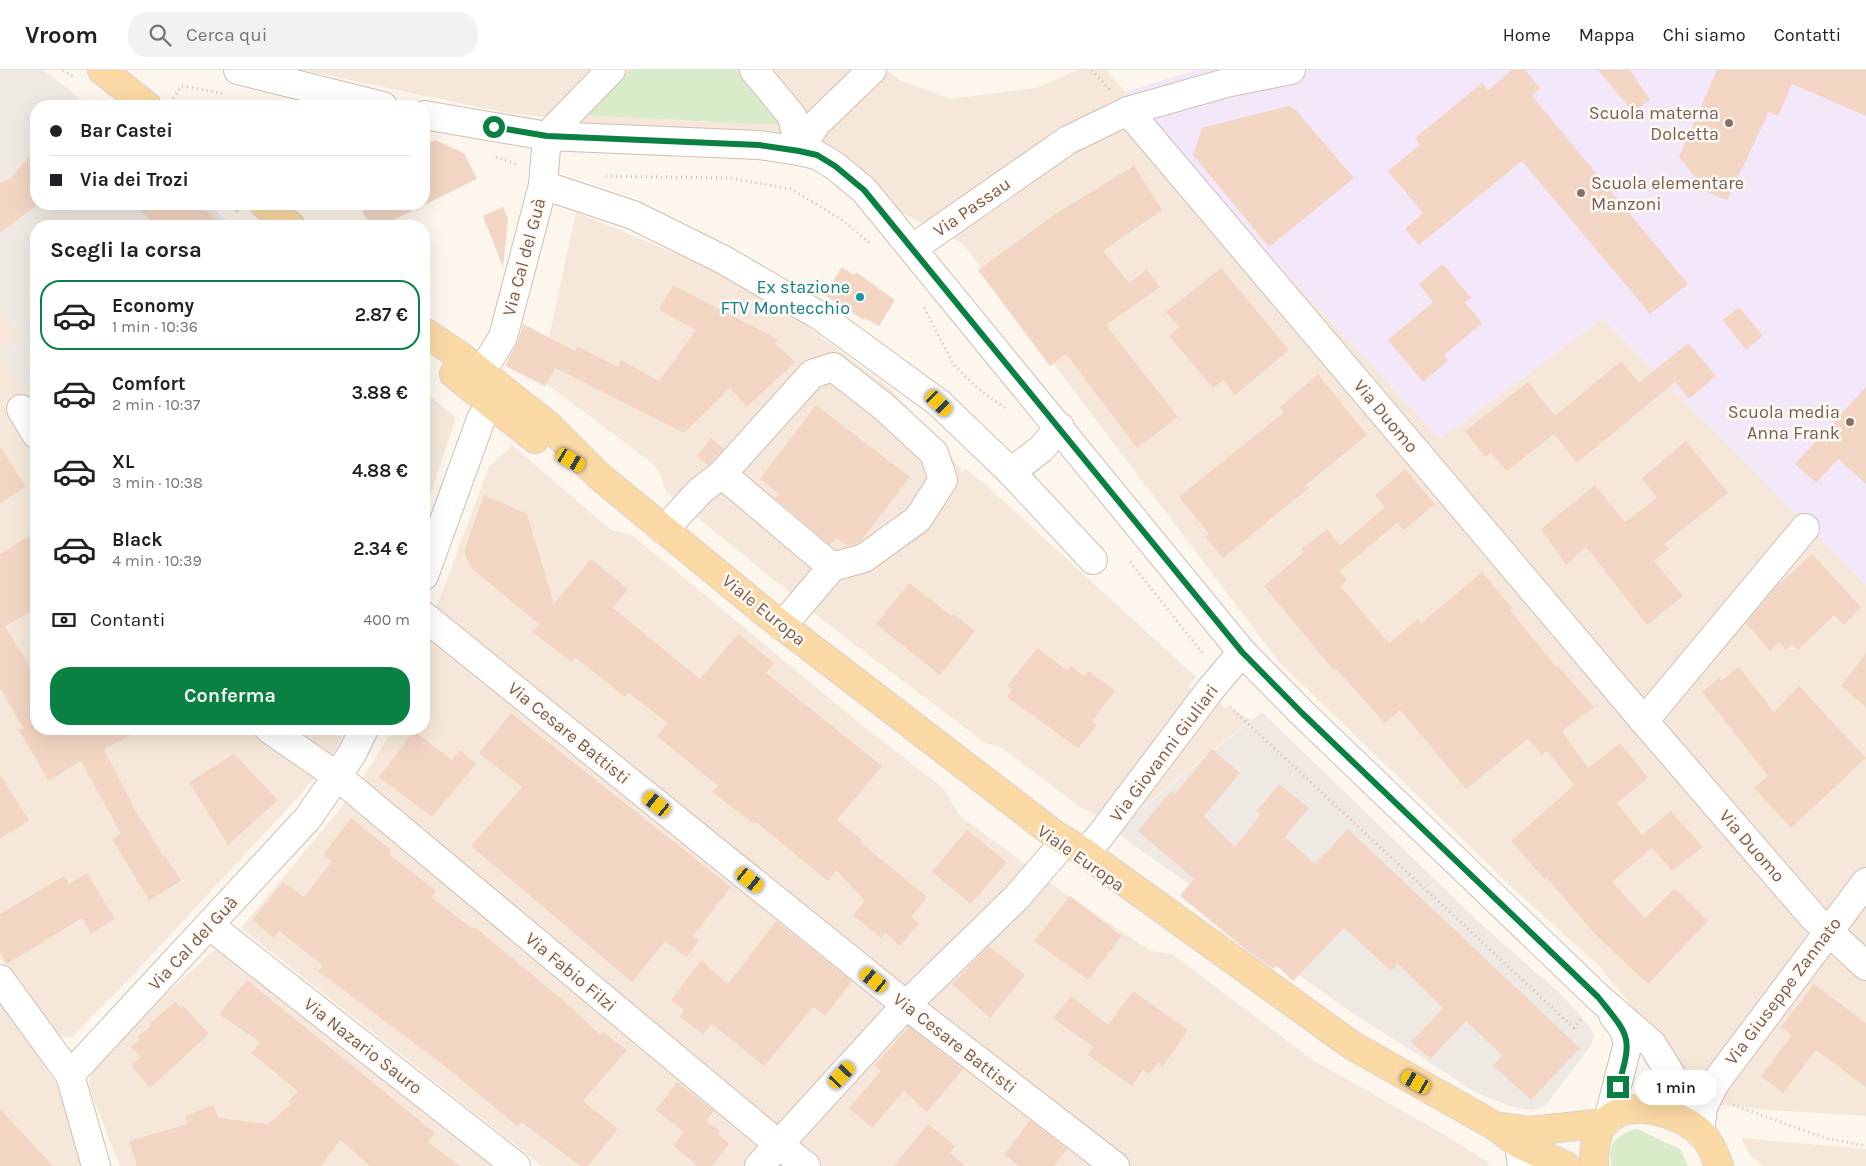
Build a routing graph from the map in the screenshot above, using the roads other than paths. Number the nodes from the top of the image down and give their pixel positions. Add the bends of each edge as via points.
1 (102, 70) edge
2 (238, 70) edge
3 (611, 70) edge
4 (754, 70) edge
5 (872, 70) edge
6 (1291, 70) edge
7 (295, 78) edge
8 (154, 100) edge
9 (364, 100) edge
10 (1128, 111) junction
11 (430, 115) edge
12 (547, 136) junction
13 (799, 151) junction
14 (543, 185) junction
15 (271, 210) edge
16 (284, 220) edge
17 (913, 248) junction
18 (430, 336) edge
19 (430, 347) edge
20 (481, 373) junction
21 (491, 406) junction
22 (21, 409) dead end
23 (30, 424) edge
24 (1060, 427) junction
25 (1010, 472) junction
26 (722, 474) junction
27 (599, 476) junction
28 (1805, 528) dead end
29 (664, 530) junction
30 (430, 559) edge
31 (1093, 560) dead end
32 (832, 567) junction
33 (430, 621) edge
34 (782, 626) junction
35 (1242, 652) junction
36 (1644, 721) junction
37 (278, 735) edge
38 (361, 735) edge
39 (337, 776) junction
40 (1073, 849) junction
41 (1866, 882) edge
42 (210, 926) junction
43 (1828, 932) junction
44 (1866, 966) edge
45 (0, 979) edge
46 (1598, 997) junction
47 (906, 1005) junction
48 (70, 1075) junction
49 (1606, 1121) junction
50 (1495, 1126) junction
51 (1692, 1127) junction
52 (778, 1144) junction
53 (1521, 1155) edge
54 (96, 1166) edge
55 (516, 1166) edge
56 (760, 1166) edge
57 (806, 1166) edge
58 (1114, 1166) edge
59 (1566, 1166) edge
60 (1594, 1166) edge
61 (1719, 1166) edge

1 - 8 main road
2 - 7 street
3 - 12 street
4 - 13 street via 792,116
5 - 13 street via 816,124
6 - 10 street, Via Passau via 1226,83
7 - 9 street
10 - 17 street, Via Passau via 1068,140
10 - 36 street, Via Duomo
11 - 12 street
12 - 13 street via 759,145
12 - 14 street, Via Cal del Guà
13 - 17 street via 817,155 864,190
14 - 20 street, Via Cal del Guà via 503,337
14 - 25 street via 633,215 722,259 820,316 939,403
15 - 16 main road
17 - 24 street via 938,283
18 - 20 main road, Viale Europa
19 - 21 main road, Viale Europa via 451,371
20 - 27 main road, Viale Europa via 549,426
21 - 27 main road, Viale Europa via 542,444
21 - 30 street via 481,419
22 - 23 street
24 - 25 street via 1041,449
24 - 35 street
25 - 31 street
26 - 29 street via 700,491
26 - 32 street
26 - 32 street via 812,374 833,368 883,406 934,452 943,480 918,519 864,558
27 - 29 main road, Viale Europa
28 - 36 street
29 - 34 main road, Viale Europa
32 - 34 street
33 - 47 street, Via Cesare Battisti
34 - 40 main road, Viale Europa
35 - 40 street, Via Giovanni Giuliari via 1100,836
35 - 46 street
36 - 43 street, Via Duomo
37 - 39 street, Via Fabio Filzi
38 - 39 street, Via Cal del Guà
39 - 42 street, Via Cal del Guà via 308,818
39 - 52 street, Via Fabio Filzi
40 - 47 street, Via Giovanni Giuliari via 1016,898
40 - 50 main road, Viale Europa via 1353,1046
41 - 43 street, Via Giuseppe Zannato
42 - 48 street, Via Cal del Guà
42 - 55 street, Via Nazario Sauro
43 - 44 street, Via Duomo
43 - 51 street, Via Giuseppe Zannato via 1715,1083
45 - 48 street
46 - 49 street via 1624,1030 1628,1043
46 - 51 street via 1652,1044 1674,1078
47 - 52 street, Via Giovanni Giuliari
47 - 58 street, Via Cesare Battisti
48 - 54 street
49 - 50 main road, Viale Europa via 1530,1131
49 - 51 main road, Viale Europa via 1626,1111 1643,1109 1664,1112
49 - 60 main road via 1596,1142
50 - 53 main road, Viale Europa
51 - 61 main road via 1714,1151
52 - 56 street, Via Giovanni Giuliari
52 - 57 street, Via Fabio Filzi
53 - 59 main road, Viale Europa

